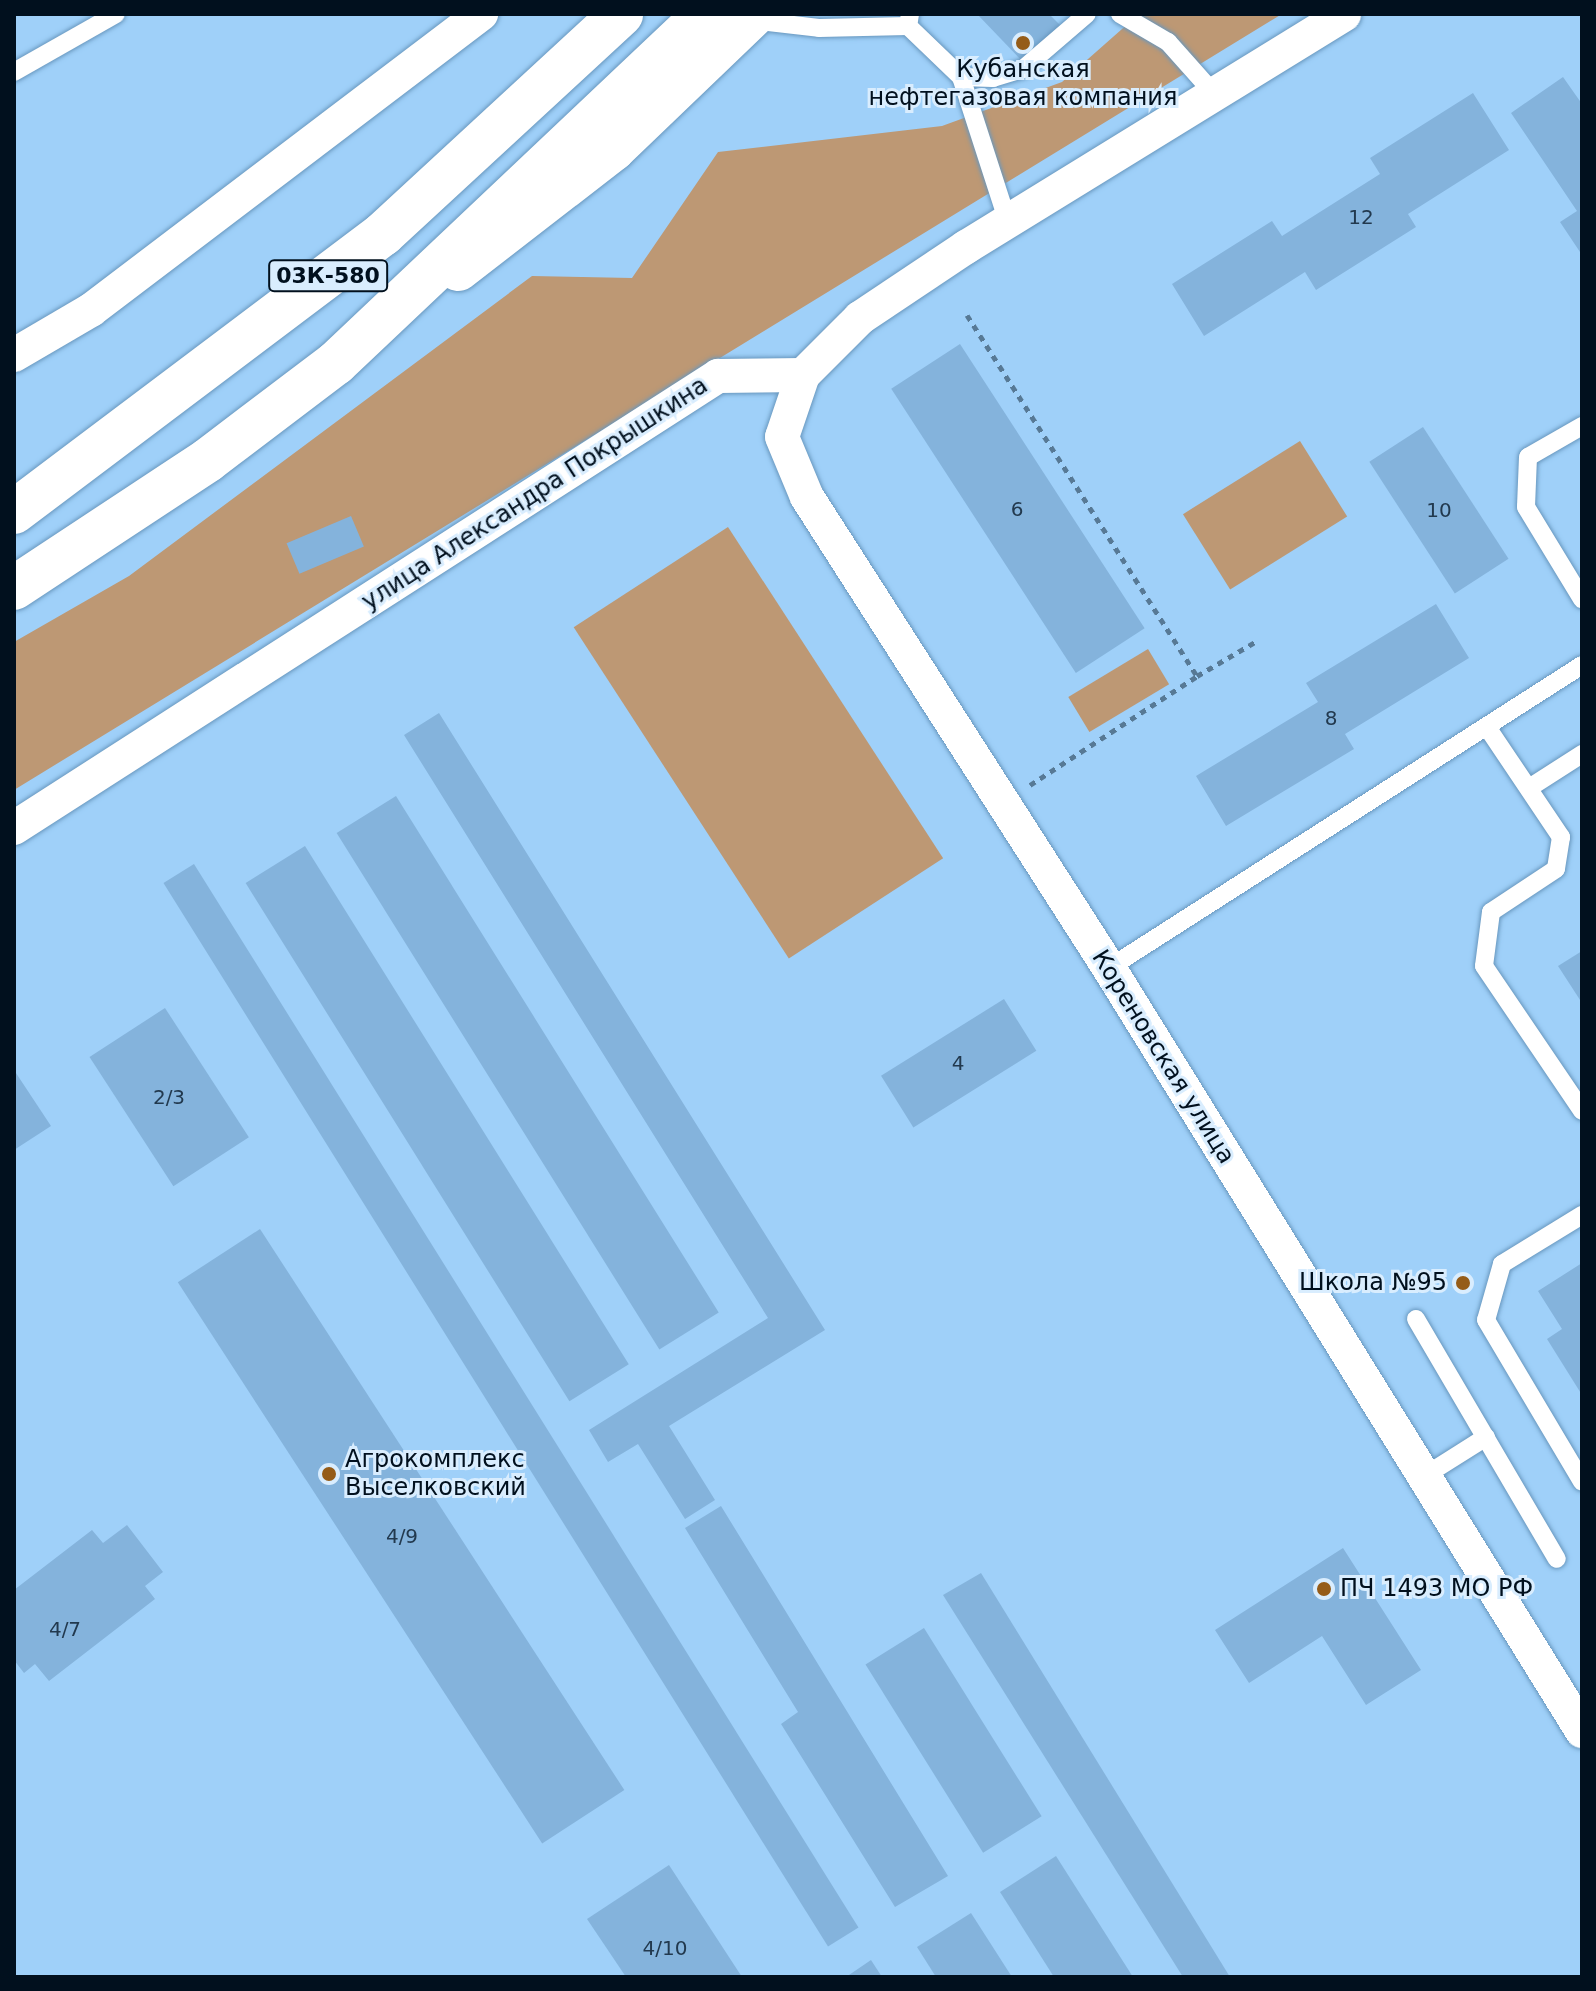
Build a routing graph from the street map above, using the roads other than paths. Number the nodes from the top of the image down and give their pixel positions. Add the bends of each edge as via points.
1 (116, 14) edge
2 (481, 14) edge
3 (621, 14) edge
4 (705, 14) edge
5 (1087, 14) edge
6 (1120, 14) edge
7 (1344, 14) edge
8 (751, 17) edge
9 (909, 20) edge
10 (14, 72) edge
11 (961, 77) junction
12 (1217, 97) junction
13 (1007, 219) junction
14 (14, 355) edge
15 (336, 363) junction
16 (803, 375) junction
17 (1582, 426) edge
18 (14, 512) edge
19 (14, 588) edge
20 (1582, 599) edge
21 (1582, 665) edge
22 (1487, 727) junction
23 (1582, 754) edge
24 (1529, 788) junction
25 (14, 828) edge
26 (1109, 968) junction
27 (1582, 1111) edge
28 (1582, 1215) edge
29 (1416, 1319) dead end
30 (1486, 1437) junction
31 (1426, 1475) junction
32 (1582, 1482) edge
33 (1557, 1559) dead end
34 (1582, 1731) edge

1 - 10 lane
2 - 14 street via 91,310
3 - 18 main road, 03К-580 via 383,234
4 - 15 main road, 03К-580
5 - 11 lane via 1023,69 993,78
6 - 12 lane via 1168,42
7 - 12 street
8 - 9 lane via 819,28
8 - 15 main road, 03К-580 via 613,149
9 - 11 lane
11 - 13 lane
12 - 13 street
13 - 16 street via 860,318
15 - 19 main road, 03К-580 via 208,460
16 - 25 street, улица Александра Покрышкина via 718,376
16 - 26 street, Кореновская улица via 782,437 807,497
17 - 20 lane via 1528,457 1526,507
21 - 22 lane
22 - 24 lane
22 - 26 lane
23 - 24 lane
24 - 27 lane via 1561,837 1556,869 1491,912 1484,966
26 - 31 street, Кореновская улица
28 - 32 lane via 1502,1264 1486,1320
29 - 30 lane
30 - 31 lane
30 - 33 lane
31 - 34 street, Кореновская улица

